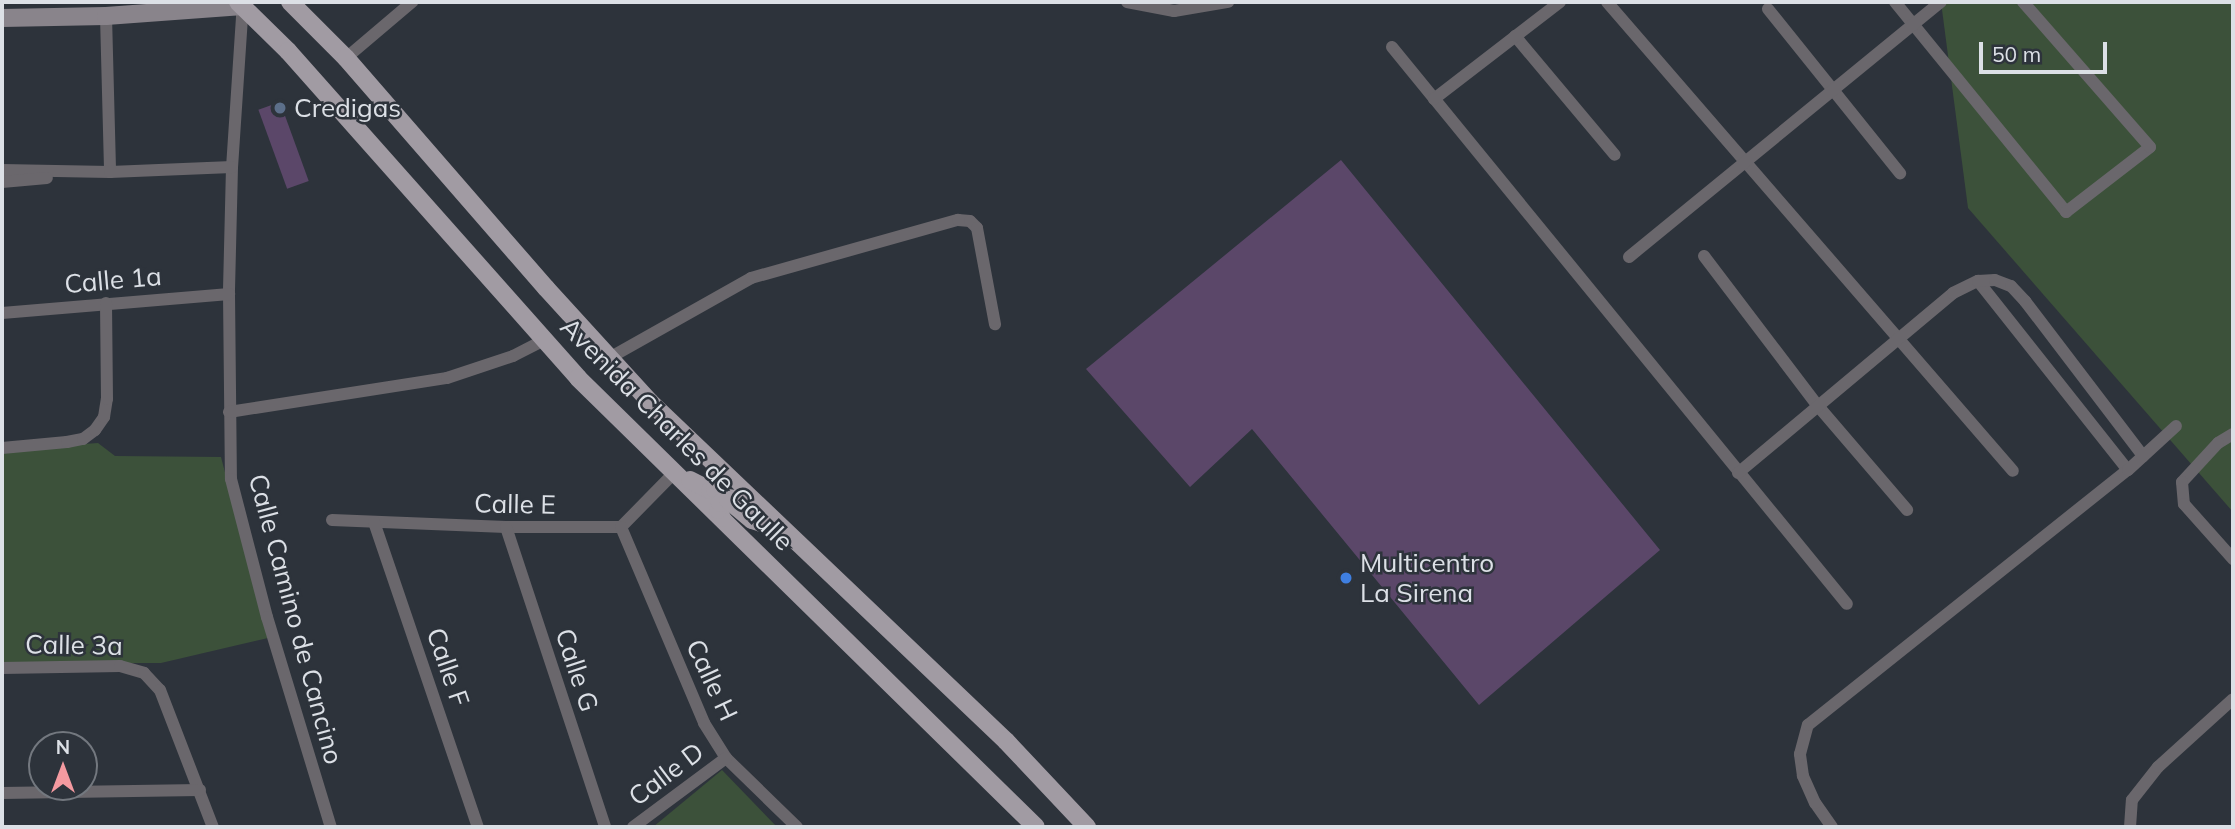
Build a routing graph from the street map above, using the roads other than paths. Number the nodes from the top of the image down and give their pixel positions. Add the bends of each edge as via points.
1 (290, 2) edge
2 (412, 2) edge
3 (1127, 2) edge
4 (1228, 2) edge
5 (1560, 2) edge
6 (1607, 2) edge
7 (1895, 2) edge
8 (1941, 2) edge
9 (2023, 2) edge
10 (242, 3) edge
11 (1768, 9) dead end
12 (106, 16) junction
13 (2, 18) edge
14 (1914, 24) junction
15 (1515, 36) junction
16 (1392, 47) dead end
17 (346, 58) junction
18 (1833, 90) junction
19 (1434, 99) junction
20 (1615, 155) dead end
21 (1744, 163) junction
22 (232, 167) junction
23 (2, 170) edge
24 (110, 172) junction
25 (1900, 173) dead end
26 (2, 182) edge
27 (1704, 256) dead end
28 (1629, 257) dead end
29 (1978, 281) junction
30 (229, 294) junction
31 (106, 303) junction
32 (2, 313) edge
33 (996, 324) dead end
34 (546, 338) junction
35 (1899, 339) junction
36 (611, 358) junction
37 (1818, 406) junction
38 (229, 412) junction
39 (2176, 426) dead end
40 (2233, 434) edge
41 (2, 448) edge
42 (2143, 456) junction
43 (716, 467) junction
44 (2128, 470) junction
45 (2013, 471) dead end
46 (674, 473) junction
47 (1738, 473) junction
48 (1907, 510) dead end
49 (722, 518) junction
50 (332, 520) dead end
51 (772, 520) junction
52 (374, 522) junction
53 (506, 527) junction
54 (621, 527) junction
55 (2233, 559) edge
56 (1847, 604) dead end
57 (2, 667) edge
58 (2233, 699) edge
59 (726, 758) junction
60 (200, 790) junction
61 (2, 793) edge
62 (213, 827) edge
63 (331, 827) edge
64 (478, 827) edge
65 (605, 827) edge
66 (633, 827) edge
67 (797, 827) edge
68 (1036, 827) edge
69 (1087, 827) edge
70 (1832, 827) edge
71 (2130, 827) edge

1 - 17 main road, Avenida Charles de Gaulle
2 - 17 street
3 - 4 street via 1174,11
5 - 15 street
6 - 21 street
7 - 14 street
8 - 14 street
9 - 14 street via 2150,147 2066,212
10 - 12 main road
10 - 22 street, Calle Camino de Cancino
10 - 34 main road, Avenida Charles de Gaulle
11 - 18 street
12 - 13 main road
12 - 24 street
14 - 18 street
15 - 19 street
15 - 20 street
16 - 19 street
17 - 36 main road, Avenida Charles de Gaulle
18 - 21 street
18 - 25 street
19 - 47 street
21 - 28 street
21 - 35 street
22 - 24 street
22 - 30 street, Calle Camino de Cancino
23 - 24 street
24 - 26 street
27 - 37 street
29 - 35 street via 1953,293
29 - 42 street via 1995,280 2011,286
29 - 44 street
30 - 31 street, Calle 1a
30 - 38 street, Calle Camino de Cancino
31 - 32 street, Calle 1a
31 - 41 street via 107,399 104,417 95,430 83,439
33 - 36 street via 977,228 970,221 958,220 751,278
34 - 38 street via 513,356 447,378
34 - 46 main road, Avenida Charles de Gaulle via 578,378
35 - 37 street
35 - 45 street
36 - 43 main road, Avenida Charles de Gaulle
37 - 47 street
37 - 48 street
38 - 63 street, Calle Camino de Cancino via 231,479 267,617
39 - 42 street
40 - 55 street via 2218,443 2182,482 2185,503
42 - 44 street
43 - 46 main road via 720,485 710,490
43 - 51 main road, Avenida Charles de Gaulle
44 - 70 street via 1808,725 1800,754 1803,776
46 - 49 main road, Avenida Charles de Gaulle
46 - 54 street
47 - 56 street
49 - 51 main road via 720,503 728,500 752,520
49 - 68 main road, Avenida Charles de Gaulle
50 - 52 street, Calle E
51 - 69 main road, Avenida Charles de Gaulle via 1006,741
52 - 53 street, Calle E
52 - 64 street, Calle F
53 - 54 street, Calle E
53 - 65 street, Calle G
54 - 59 street, Calle H via 704,723
57 - 60 street, Calle 3a via 120,666 144,673 160,690
58 - 71 street via 2158,767 2132,800
59 - 66 street, Calle D
59 - 67 street, Calle H
60 - 61 street
60 - 62 street

